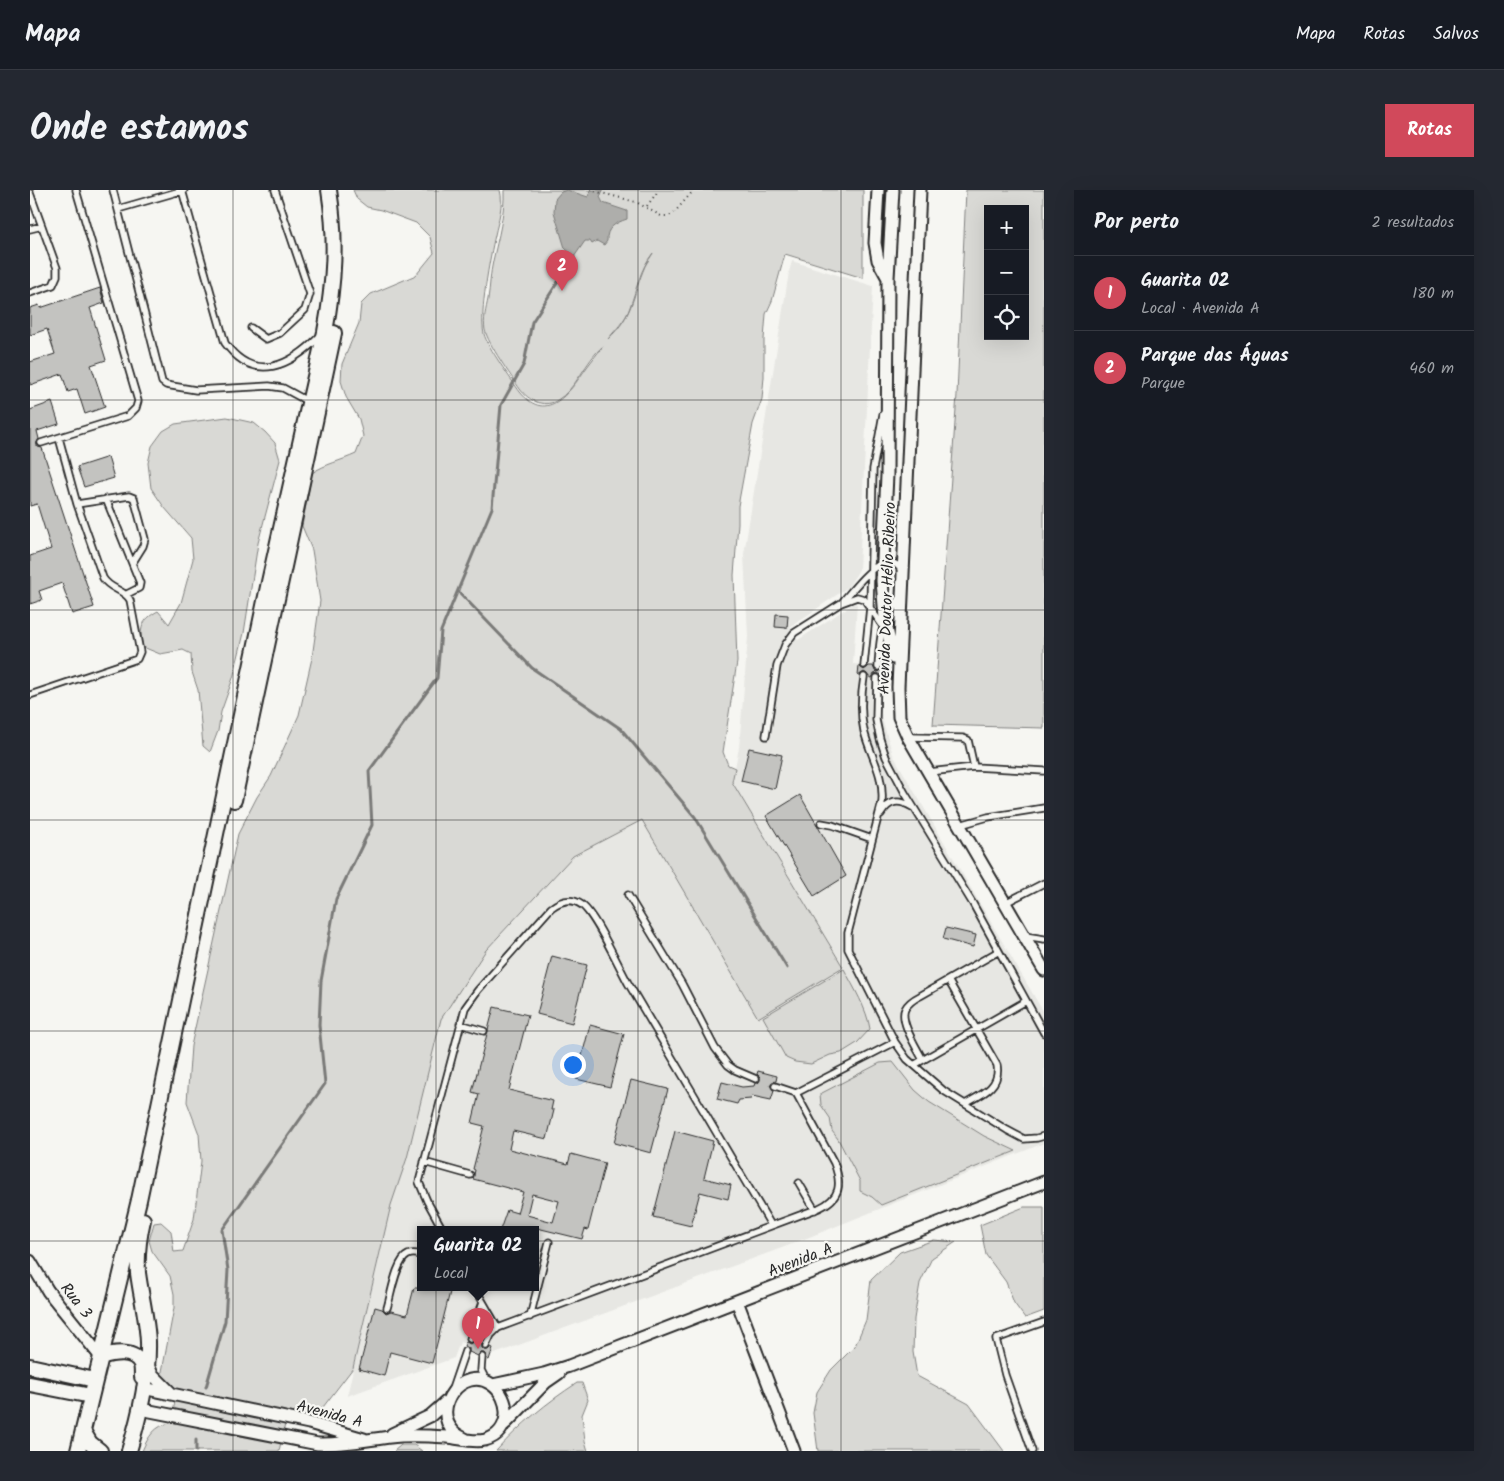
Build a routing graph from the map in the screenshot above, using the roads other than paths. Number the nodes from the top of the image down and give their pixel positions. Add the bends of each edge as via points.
1 (76, 190) edge
2 (114, 190) edge
3 (183, 190) edge
4 (276, 190) edge
5 (329, 190) edge
6 (338, 190) edge
7 (878, 190) edge
8 (893, 190) edge
9 (920, 190) edge
10 (30, 193) edge
11 (118, 209) junction
12 (42, 226) junction
13 (30, 229) edge
14 (888, 278) junction
15 (30, 293) edge
16 (251, 328) dead end
17 (325, 332) junction
18 (888, 382) junction
19 (314, 403) junction
20 (59, 438) junction
21 (41, 443) dead end
22 (106, 499) junction
23 (77, 504) junction
24 (133, 562) junction
25 (882, 563) junction
26 (870, 571) junction
27 (902, 571) junction
28 (127, 594) junction
29 (901, 597) junction
30 (841, 603) junction
31 (870, 608) junction
32 (884, 622) junction
33 (864, 665) dead end
34 (878, 667) dead end
35 (864, 677) dead end
36 (877, 678) dead end
37 (898, 687) junction
38 (30, 695) edge
39 (766, 736) dead end
40 (908, 737) junction
41 (974, 767) junction
42 (1044, 771) edge
43 (928, 772) junction
44 (914, 808) junction
45 (1044, 808) edge
46 (821, 823) dead end
47 (876, 825) junction
48 (960, 825) junction
49 (872, 839) junction
50 (1044, 883) edge
51 (628, 895) dead end
52 (1005, 903) junction
53 (1025, 936) junction
54 (1044, 939) edge
55 (999, 951) junction
56 (1044, 970) edge
57 (948, 980) junction
58 (1026, 1001) junction
59 (460, 1024) junction
60 (977, 1029) junction
61 (484, 1031) dead end
62 (1044, 1033) edge
63 (895, 1042) junction
64 (923, 1060) junction
65 (914, 1065) junction
66 (756, 1079) dead end
67 (775, 1086) dead end
68 (796, 1093) junction
69 (965, 1104) junction
70 (1044, 1136) edge
71 (424, 1162) junction
72 (470, 1175) dead end
73 (1044, 1182) edge
74 (799, 1183) dead end
75 (815, 1210) junction
76 (771, 1225) junction
77 (442, 1226) edge
78 (549, 1242) dead end
79 (417, 1254) edge
80 (30, 1261) edge
81 (539, 1281) edge
82 (477, 1291) edge
83 (536, 1291) edge
84 (737, 1301) junction
85 (483, 1302) junction
86 (388, 1308) dead end
87 (530, 1316) junction
88 (1044, 1322) edge
89 (498, 1328) junction
90 (470, 1339) dead end
91 (486, 1346) dead end
92 (465, 1351) dead end
93 (100, 1357) junction
94 (482, 1357) dead end
95 (146, 1360) junction
96 (30, 1366) edge
97 (569, 1366) junction
98 (95, 1380) junction
99 (490, 1383) junction
100 (30, 1384) edge
101 (143, 1387) junction
102 (172, 1394) junction
103 (91, 1396) junction
104 (448, 1398) junction
105 (140, 1409) junction
106 (502, 1426) junction
107 (83, 1431) junction
108 (467, 1440) junction
109 (368, 1441) junction
110 (130, 1446) edge
111 (78, 1451) edge
112 (100, 1451) edge
113 (122, 1451) edge
114 (794, 1451) edge
115 (1032, 1451) edge

1 - 20 lane via 138,401 128,416
2 - 11 lane
3 - 11 lane
3 - 17 lane via 225,343 231,352 250,365 275,366 292,360
4 - 16 lane via 310,294 305,310 280,333 266,339
5 - 17 street via 334,260
6 - 19 street via 343,274 334,335
7 - 14 street via 875,243 878,260
8 - 14 street, Avenida Doutor Hélio Ribeiro
9 - 27 street, Avenida Doutor Hélio Ribeiro
10 - 12 lane
11 - 19 lane via 160,377 166,385 196,390 269,386 283,388
12 - 13 lane
12 - 15 lane via 57,276 53,285
14 - 18 street, Avenida Doutor Hélio Ribeiro
17 - 19 street
18 - 25 street, Avenida Doutor Hélio Ribeiro
18 - 26 lane via 873,469
19 - 93 street via 139,1200
19 - 95 street via 141,1226 138,1271 148,1341
20 - 21 lane
20 - 23 lane
22 - 23 lane
22 - 24 lane
22 - 24 lane via 134,498 145,539
23 - 28 lane via 103,578 109,586
24 - 28 lane via 140,586
25 - 26 lane
25 - 27 lane via 892,562
25 - 32 street, Avenida Doutor Hélio Ribeiro
26 - 30 lane
26 - 31 lane
27 - 29 street, Avenida Doutor Hélio Ribeiro
28 - 38 lane via 140,652 137,659
29 - 32 lane
29 - 37 street, Avenida Doutor Hélio Ribeiro
30 - 31 lane via 860,597
30 - 39 lane via 788,640 777,666
31 - 32 lane
31 - 33 lane
32 - 34 lane
32 - 37 street, Avenida Doutor Hélio Ribeiro via 892,646
35 - 47 lane via 860,697 864,731 882,782 882,802
36 - 44 lane via 876,720 880,739
37 - 40 street, Avenida Doutor Hélio Ribeiro via 899,717
40 - 41 lane via 968,740
40 - 43 street, Avenida Doutor Hélio Ribeiro
41 - 42 lane
41 - 43 lane
43 - 48 street, Avenida Doutor Hélio Ribeiro
44 - 47 lane via 902,801 891,803 884,808
44 - 55 lane
45 - 48 lane
46 - 49 lane
47 - 49 lane
48 - 52 street, Avenida Doutor Hélio Ribeiro
49 - 63 lane via 846,942 850,956
50 - 52 lane
51 - 66 lane via 682,984 715,1048 734,1070
52 - 53 street, Avenida Doutor Hélio Ribeiro
53 - 54 lane
53 - 56 street, Avenida Doutor Hélio Ribeiro
55 - 57 lane
55 - 58 lane
57 - 60 lane
57 - 64 lane via 911,1002 904,1011 904,1021
58 - 60 lane
58 - 62 lane
59 - 61 lane
59 - 71 lane
59 - 76 lane via 471,998 551,908 564,900 577,902 589,912
60 - 64 lane
60 - 69 lane via 997,1065 998,1076 988,1090
63 - 65 lane
63 - 68 lane
64 - 65 lane
65 - 69 lane
67 - 68 lane
68 - 75 lane via 837,1171 836,1196
69 - 70 lane via 1017,1136 1030,1139
71 - 72 lane
71 - 77 lane via 420,1187
73 - 84 street, Avenida A
74 - 75 lane
75 - 76 lane
76 - 87 lane
78 - 81 lane
79 - 86 lane via 403,1258
80 - 93 street, Rua 3 via 48,1291
82 - 85 lane
83 - 87 lane
84 - 97 street, Avenida A
84 - 114 street
85 - 89 lane
85 - 90 lane
87 - 89 lane
88 - 115 lane via 996,1339
89 - 91 lane
92 - 104 lane
93 - 98 street
93 - 101 street via 118,1353 133,1356 140,1364
94 - 99 lane via 481,1370
95 - 101 street
95 - 102 street via 152,1374
96 - 98 street
97 - 99 street via 544,1374
97 - 106 street via 546,1382
98 - 103 street
99 - 104 street via 467,1381
99 - 106 street via 505,1400 507,1414
100 - 103 street
101 - 102 street, Avenida A
101 - 105 street
102 - 109 street, Avenida A via 309,1423
103 - 107 street
104 - 108 street via 446,1418 454,1432
104 - 109 street via 430,1416 396,1433
105 - 109 street, Avenida A via 298,1441 338,1445
105 - 110 street
106 - 108 street via 487,1440
107 - 111 street
107 - 112 street
108 - 109 street via 402,1436
110 - 113 street

